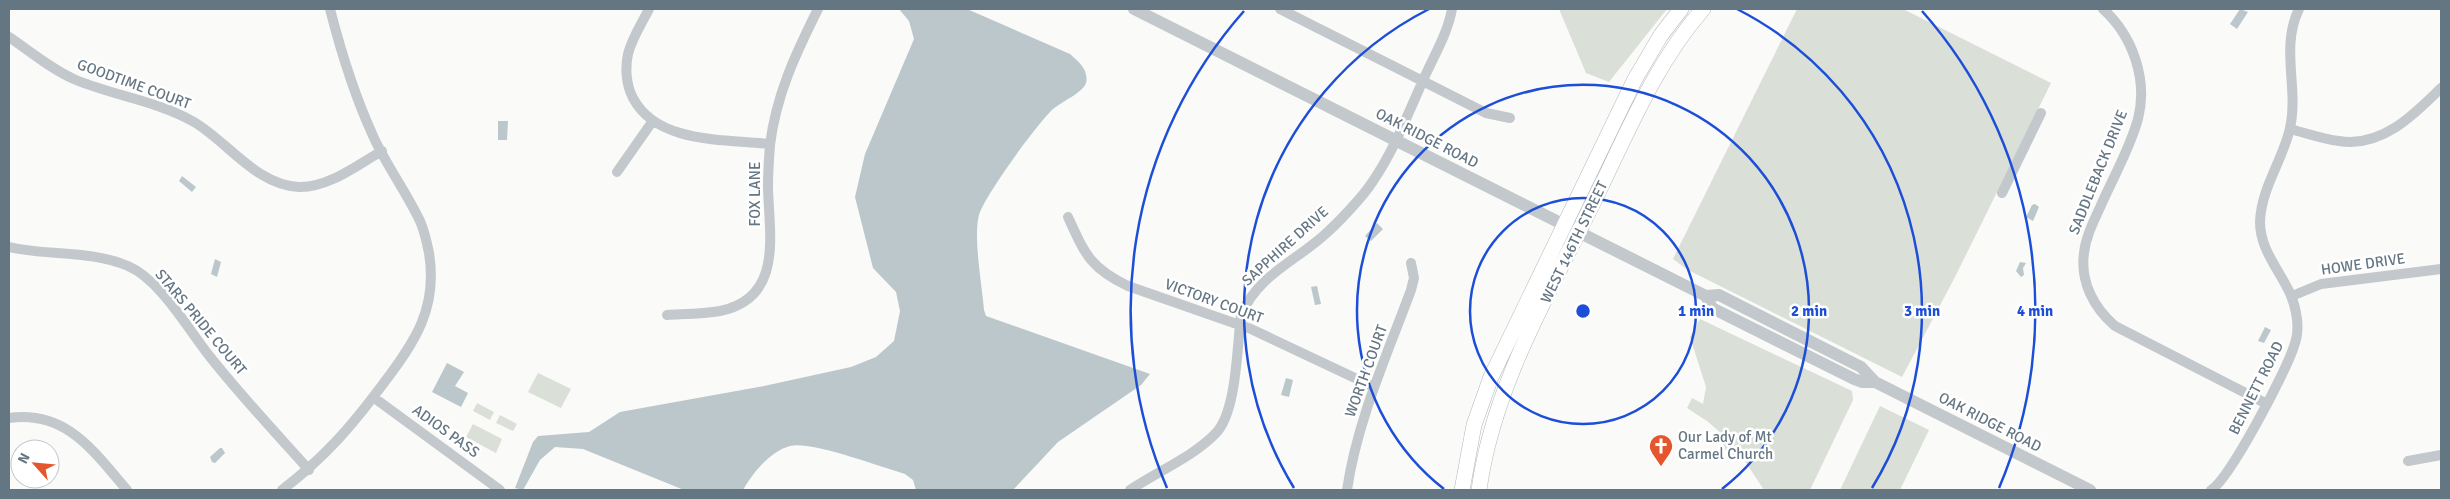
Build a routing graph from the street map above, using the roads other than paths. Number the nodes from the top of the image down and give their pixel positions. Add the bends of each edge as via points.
1 (330, 9) edge
2 (649, 9) edge
3 (818, 9) edge
4 (1134, 9) edge
5 (1280, 9) edge
6 (1452, 9) edge
7 (1681, 9) edge
8 (1703, 9) edge
9 (2103, 9) edge
10 (2299, 9) edge
11 (9, 37) edge
12 (1423, 81) junction
13 (2441, 88) edge
14 (2041, 112) dead end
15 (1510, 118) dead end
16 (652, 122) junction
17 (2290, 129) junction
18 (1396, 140) junction
19 (770, 144) junction
20 (382, 151) junction
21 (617, 172) dead end
22 (2002, 193) dead end
23 (1068, 217) dead end
24 (1564, 225) junction
25 (1578, 233) junction
26 (9, 247) edge
27 (1411, 263) dead end
28 (2441, 269) edge
29 (2292, 296) junction
30 (667, 315) dead end
31 (1240, 325) junction
32 (1374, 387) junction
33 (373, 397) junction
34 (2267, 404) junction
35 (9, 418) edge
36 (2441, 455) edge
37 (2408, 460) dead end
38 (309, 470) junction
39 (127, 490) edge
40 (282, 490) edge
41 (500, 490) edge
42 (1130, 490) edge
43 (1347, 490) edge
44 (1462, 490) edge
45 (1479, 490) edge
46 (2090, 490) edge
47 (2214, 490) edge

1 - 20 street via 366,118
2 - 16 street via 628,53 626,74 638,108
3 - 19 street, FOX LANE via 786,75
4 - 18 street, OAK RIDGE ROAD
5 - 12 street
6 - 12 street, SAPPHIRE DRIVE
7 - 24 main road, WEST 146TH STREET via 1635,79
8 - 25 main road, WEST 146TH STREET via 1658,72
9 - 34 street, SADDLEBACK DRIVE via 2120,28 2133,52 2138,66 2140,99 2138,118 2086,243 2083,268 2088,291 2099,310 2115,326
10 - 17 street, BENNETT ROAD via 2290,30 2293,97
11 - 20 street, GOODTIME COURT via 74,79 169,109 196,123 264,175 285,185 322,184
12 - 15 street via 1486,113
12 - 18 street, SAPPHIRE DRIVE
13 - 17 street via 2402,123 2375,138 2340,141
14 - 22 street
16 - 19 street via 669,131
16 - 21 street
17 - 29 street, BENNETT ROAD via 2265,195 2260,222 2265,248
18 - 24 street, OAK RIDGE ROAD
18 - 31 street, SAPPHIRE DRIVE via 1372,182 1323,237 1253,292 1241,315
19 - 30 street, FOX LANE via 771,254 760,284 748,298 731,308
20 - 33 street via 421,222 432,284 428,306 414,340
23 - 31 street, VICTORY COURT via 1091,262 1112,279
24 - 25 street, OAK RIDGE ROAD
24 - 44 main road, WEST 146TH STREET via 1491,377 1474,425
25 - 45 main road, WEST 146TH STREET via 1508,381 1492,427
25 - 46 street, OAK RIDGE ROAD via 1706,296 1720,295 1861,366 1875,382
26 - 38 street, STARS PRIDE COURT via 27,252 102,258 131,267 144,276
27 - 32 street, WORTH COURT via 1414,278 1411,290
28 - 29 street, HOWE DRIVE via 2321,284
29 - 34 street, BENNETT ROAD via 2297,314 2296,339
31 - 32 street, VICTORY COURT
31 - 42 street, SAPPHIRE DRIVE via 1230,407 1220,428 1196,449
32 - 43 street, WORTH COURT
33 - 38 street via 342,438
33 - 41 street, ADIOS PASS
34 - 47 street, BENNETT ROAD via 2252,434
35 - 39 street via 33,417 67,428 90,447
36 - 37 street
38 - 40 street

